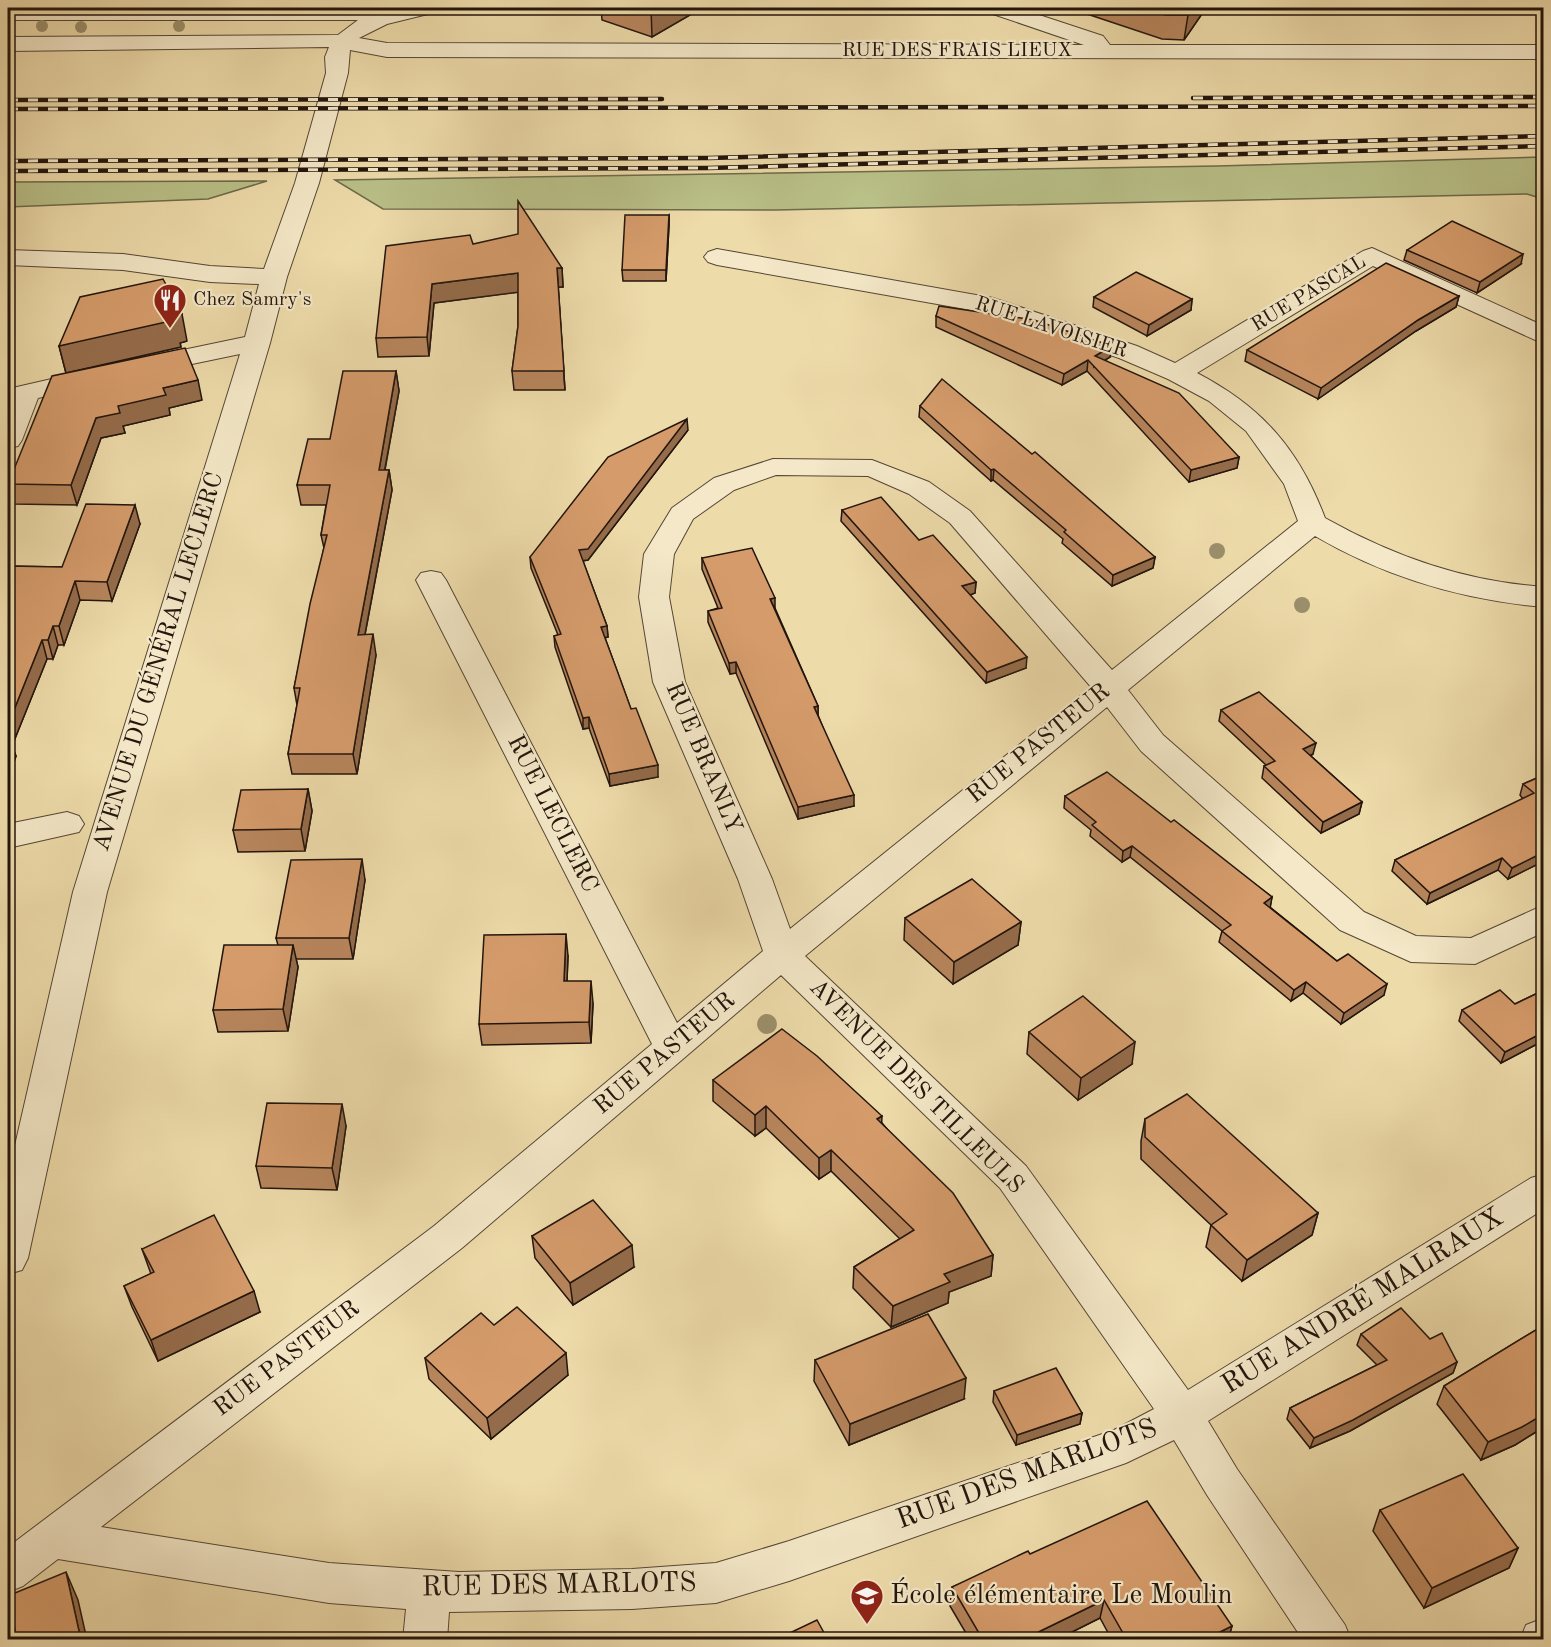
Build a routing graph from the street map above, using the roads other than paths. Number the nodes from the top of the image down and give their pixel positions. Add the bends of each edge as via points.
1 (425, 8) edge
2 (998, 8) edge
3 (224, 10) edge
4 (8, 13) edge
5 (384, 29) junction
6 (342, 42) junction
7 (213, 43) junction
8 (8, 44) edge
9 (1104, 51) junction
10 (1544, 52) edge
11 (337, 73) junction
12 (8, 257) edge
13 (717, 257) dead end
14 (274, 277) junction
15 (1544, 336) edge
16 (257, 343) junction
17 (1177, 373) junction
18 (17, 395) edge
19 (8, 440) edge
20 (1313, 523) junction
21 (431, 580) dead end
22 (1544, 597) edge
23 (1109, 687) junction
24 (67, 824) dead end
25 (8, 836) edge
26 (1544, 917) edge
27 (782, 955) junction
28 (672, 1047) junction
29 (1544, 1189) edge
30 (8, 1258) edge
31 (1182, 1415) junction
32 (54, 1539) junction
33 (8, 1572) edge
34 (429, 1590) junction
35 (425, 1640) edge
36 (1329, 1640) edge

1 - 5 street
2 - 9 street via 1095,41
3 - 4 street
3 - 5 street via 352,14
3 - 7 street
5 - 6 street
5 - 9 street, RUE DES FRAIS LIEUX via 387,50
5 - 11 street
6 - 7 street via 307,39
6 - 11 street, AVENUE DU GÉNÉRAL LECLERC via 334,59
7 - 8 street
9 - 10 street, RUE DES FRAIS LIEUX
11 - 14 street, AVENUE DU GÉNÉRAL LECLERC via 307,183
12 - 14 street via 123,262 210,274
13 - 17 street, RUE LAVOISIER via 993,306
14 - 16 street, AVENUE DU GÉNÉRAL LECLERC
15 - 17 street, RUE PASCAL via 1372,256
16 - 18 street
16 - 30 street, AVENUE DU GÉNÉRAL LECLERC via 90,892
17 - 20 street, RUE LAVOISIER via 1219,395 1256,425 1298,484
18 - 19 street
20 - 22 street via 1351,546 1434,579 1512,596
20 - 23 street, RUE PASTEUR
21 - 28 street, RUE LECLERC
23 - 26 street, RUE BRANLY via 1152,743 1352,921 1411,949 1475,951
23 - 27 street, RUE PASTEUR
23 - 27 street, RUE BRANLY via 960,517 919,488 872,468 773,467 724,484 682,514 659,554 654,597 669,682 755,879
24 - 25 street
27 - 28 street, RUE PASTEUR
27 - 31 street, AVENUE DES TILLEULS via 1013,1177
28 - 32 street, RUE PASTEUR via 448,1238
29 - 31 street, RUE ANDRÉ MALRAUX
31 - 34 street, RUE DES MARLOTS via 1126,1444 716,1583 632,1589
31 - 36 street, AVENUE DES TILLEULS via 1222,1482
32 - 33 street, RUE PASTEUR
32 - 34 street, RUE DES MARLOTS via 329,1582
34 - 35 street

